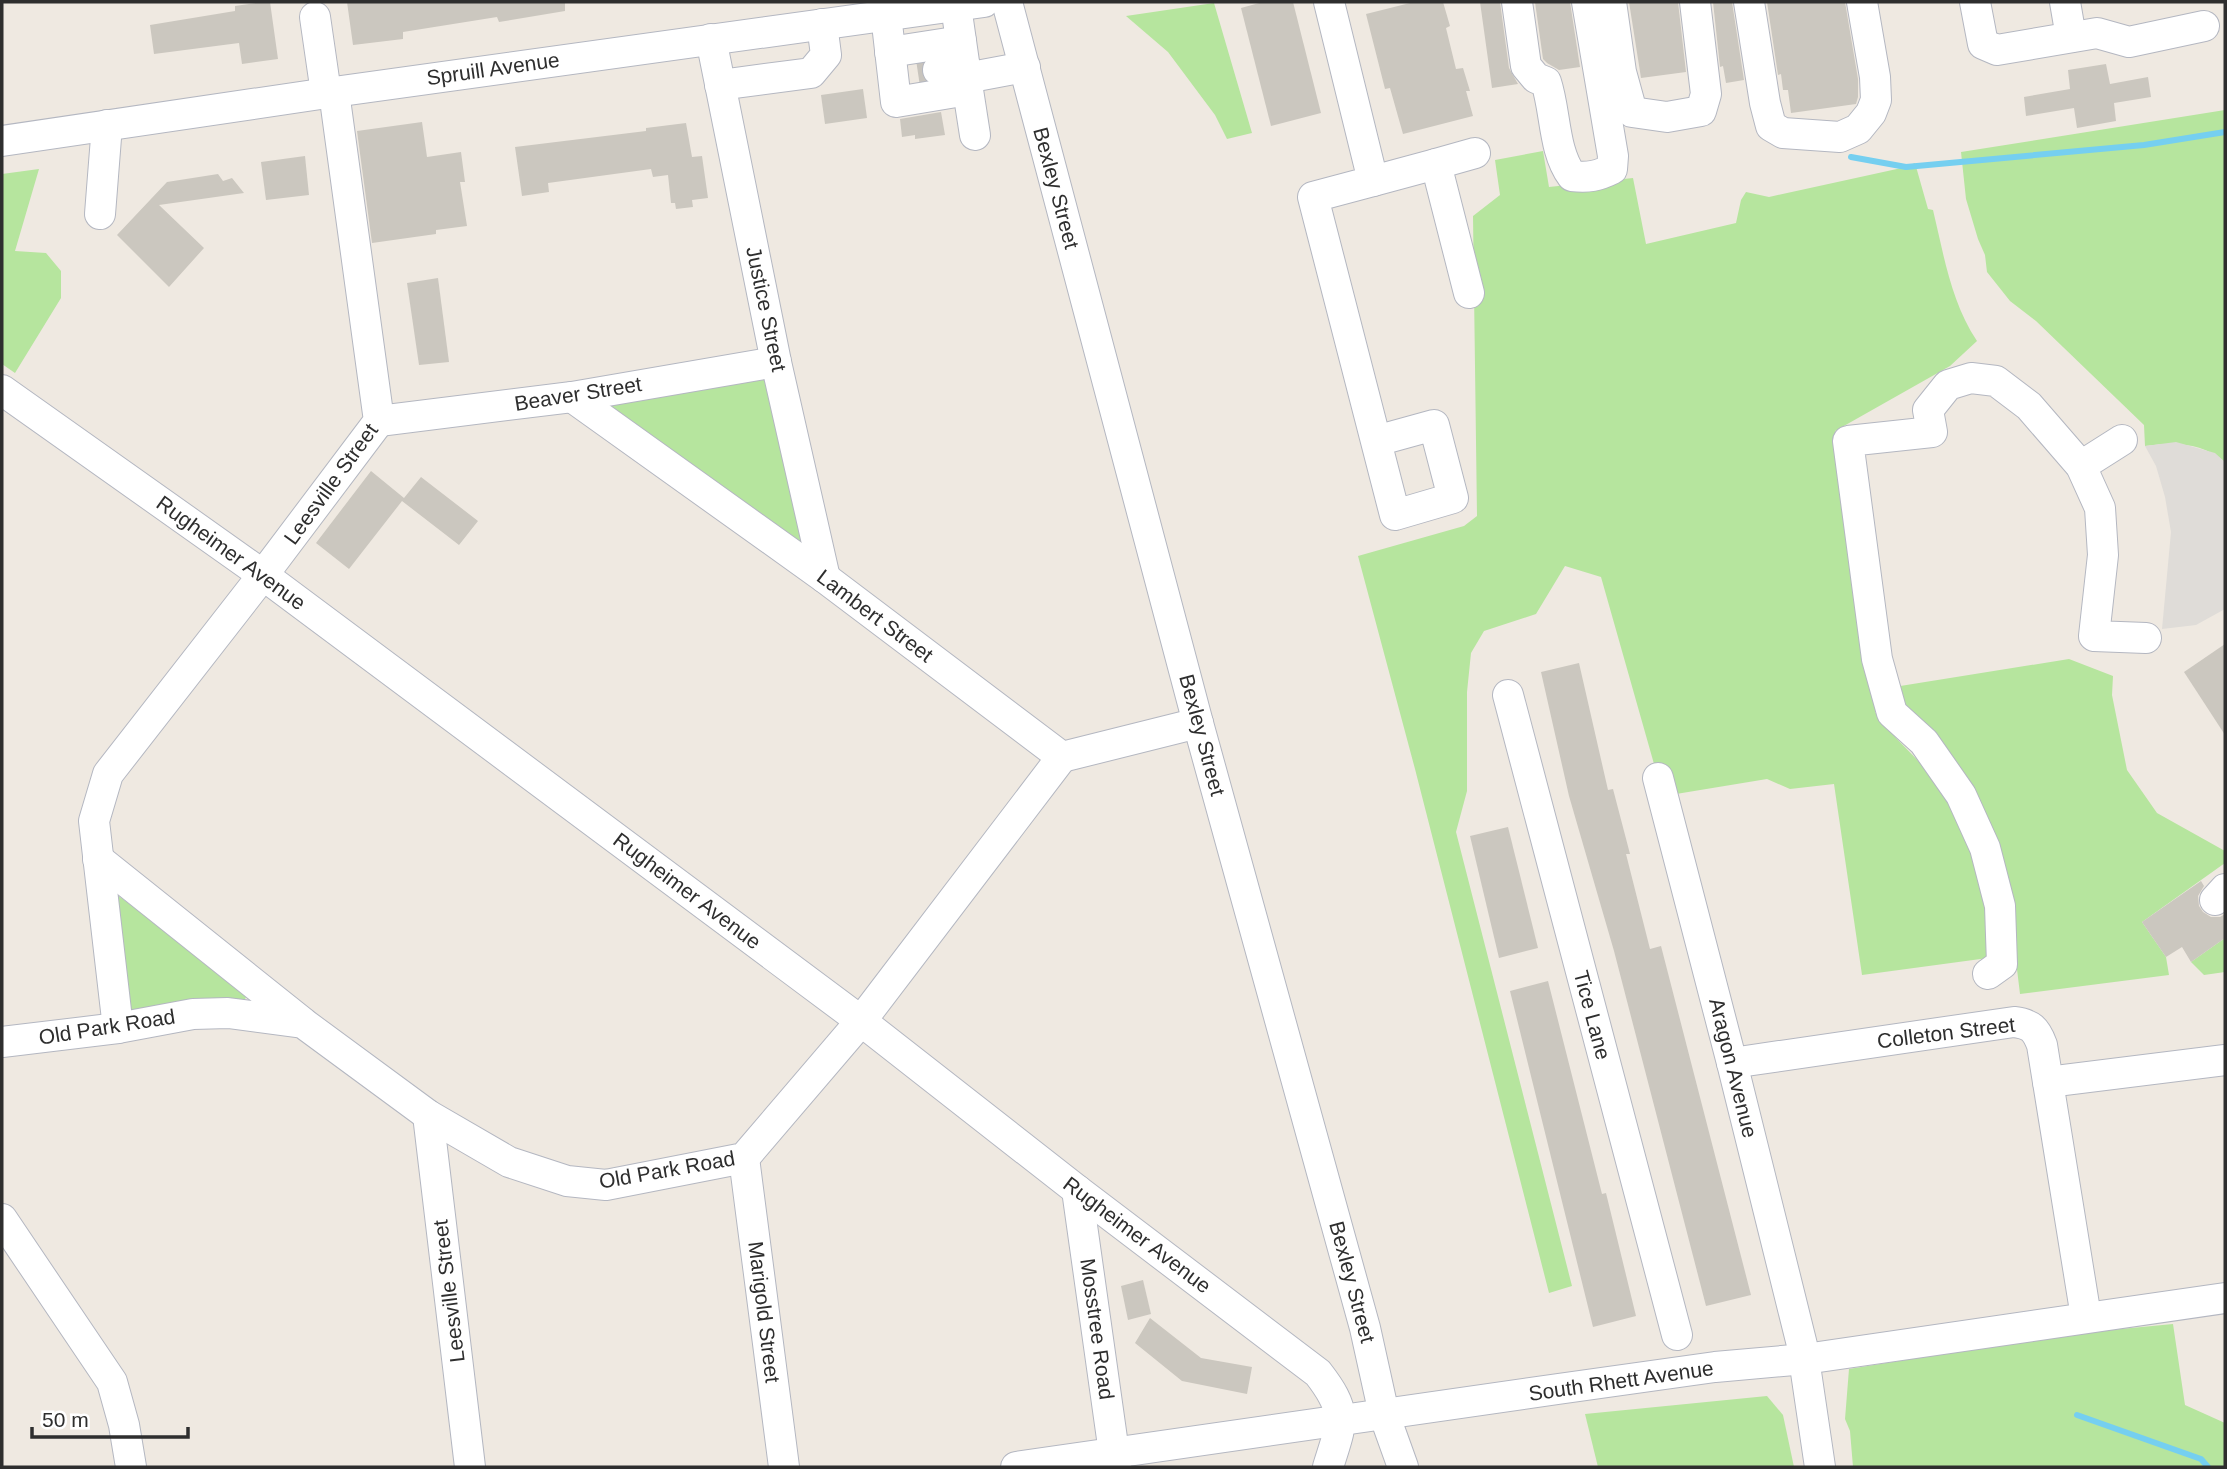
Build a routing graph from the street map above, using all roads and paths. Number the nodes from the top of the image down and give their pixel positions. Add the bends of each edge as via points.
1 (1007, 2) edge
2 (1329, 2) edge
3 (1517, 2) edge
4 (1587, 2) edge
5 (1611, 2) edge
6 (1695, 2) edge
7 (1749, 2) edge
8 (1862, 2) edge
9 (1975, 2) edge
10 (2065, 2) edge
11 (970, 4) edge
12 (886, 15) junction
13 (315, 17) dead end
14 (822, 24) junction
15 (2204, 26) dead end
16 (2071, 37) junction
17 (710, 39) junction
18 (1025, 67) junction
19 (937, 68) junction
20 (720, 85) junction
21 (330, 92) junction
22 (107, 125) junction
23 (975, 135) dead end
24 (2, 141) edge
25 (1475, 153) dead end
26 (1436, 164) junction
27 (1373, 181) junction
28 (100, 214) dead end
29 (1469, 293) dead end
30 (776, 362) junction
31 (2, 390) edge
32 (572, 397) junction
33 (379, 421) junction
34 (2122, 440) dead end
35 (1376, 441) dead end
36 (2081, 466) junction
37 (263, 575) junction
38 (825, 578) junction
39 (2146, 638) dead end
40 (1508, 695) dead end
41 (1198, 723) junction
42 (1062, 757) junction
43 (1658, 778) dead end
44 (98, 859) junction
45 (1988, 974) dead end
46 (861, 1021) junction
47 (303, 1023) junction
48 (118, 1028) junction
49 (2, 1042) edge
50 (2225, 1060) edge
51 (1732, 1063) junction
52 (2048, 1082) junction
53 (428, 1115) junction
54 (744, 1158) junction
55 (1077, 1190) junction
56 (2, 1219) edge
57 (2225, 1298) edge
58 (2086, 1317) junction
59 (1677, 1335) junction
60 (1805, 1359) junction
61 (1715, 1367) junction
62 (1648, 1377) junction
63 (1384, 1414) junction
64 (1342, 1420) junction
65 (1116, 1460) edge
66 (131, 1467) edge
67 (470, 1467) edge
68 (784, 1467) edge
69 (1016, 1467) edge
70 (1328, 1467) edge
71 (1403, 1467) edge
72 (1820, 1467) edge

1 - 18 street, Bexley Street
2 - 27 street
3 - 4 street via 1526,66 1546,82 1563,164 1572,176 1581,177 1612,169 1613,156
5 - 6 street via 1632,112 1667,117 1701,111 1706,94
7 - 8 street via 1771,125 1783,133 1840,137 1858,129 1876,100
9 - 16 street via 1983,44 1997,50
10 - 16 street
11 - 12 street, Spruill Avenue
11 - 19 street
12 - 14 street, Spruill Avenue
12 - 19 street
13 - 21 street, Leesville Street
14 - 17 street, Spruill Avenue
14 - 20 street via 826,55 811,73
15 - 16 street via 2129,42 2097,33
17 - 20 street, Justice Street
17 - 21 street, Spruill Avenue
18 - 19 street
18 - 41 street, Bexley Street
19 - 23 street
20 - 30 street, Justice Street
21 - 22 street, Spruill Avenue
21 - 33 street, Leesville Street
22 - 24 street, Spruill Avenue
22 - 28 street
25 - 26 street
26 - 27 street
26 - 29 street
27 - 35 street via 1313,197
30 - 32 street, Beaver Street
30 - 38 street, Justice Street
31 - 37 street, Rugheimer Avenue
32 - 33 street, Beaver Street
32 - 38 street, Lambert Street
33 - 37 street, Leesville Street
34 - 36 street
36 - 39 street via 2100,508 2103,555 2094,636
36 - 45 street via 2029,405 1996,381 1970,378 1948,385 1928,410 1932,432 1849,442 1877,659 1892,713 1924,742 1961,795 1985,848 2000,906 2002,964
37 - 44 street, Leesville Street via 108,774 94,821
37 - 46 street, Rugheimer Avenue
38 - 42 street, Lambert Street
40 - 59 street, Tice Lane
41 - 42 street
41 - 63 street, Bexley Street via 1365,1328
42 - 46 street, Old Park Road
43 - 51 street, Aragon Avenue
44 - 47 street
44 - 48 street, Leesville Street
46 - 54 street, Old Park Road
46 - 55 street, Rugheimer Avenue
47 - 48 street, Old Park Road via 228,1013 192,1014
47 - 53 street, Old Park Road
48 - 49 street, Old Park Road
50 - 52 street
51 - 52 street, Colleton Street via 2014,1021 2037,1032
51 - 60 street, Aragon Avenue
52 - 58 street, Colleton Street
53 - 54 street, Old Park Road via 509,1161 567,1181 606,1185
53 - 67 street, Leesville Street
54 - 68 street, Marigold Street
55 - 64 street, Rugheimer Avenue via 1318,1373 1334,1393
55 - 65 street, Mosstree Road
56 - 66 street via 112,1382
57 - 58 street, South Rhett Avenue
58 - 60 street, South Rhett Avenue
59 - 61 street
59 - 62 street
60 - 61 street, South Rhett Avenue
60 - 72 street, Aragon Avenue
61 - 62 street, South Rhett Avenue
62 - 63 street, South Rhett Avenue
63 - 64 street, South Rhett Avenue
63 - 71 street, Bexley Street
64 - 65 street, South Rhett Avenue
64 - 70 street
65 - 69 street, South Rhett Avenue

